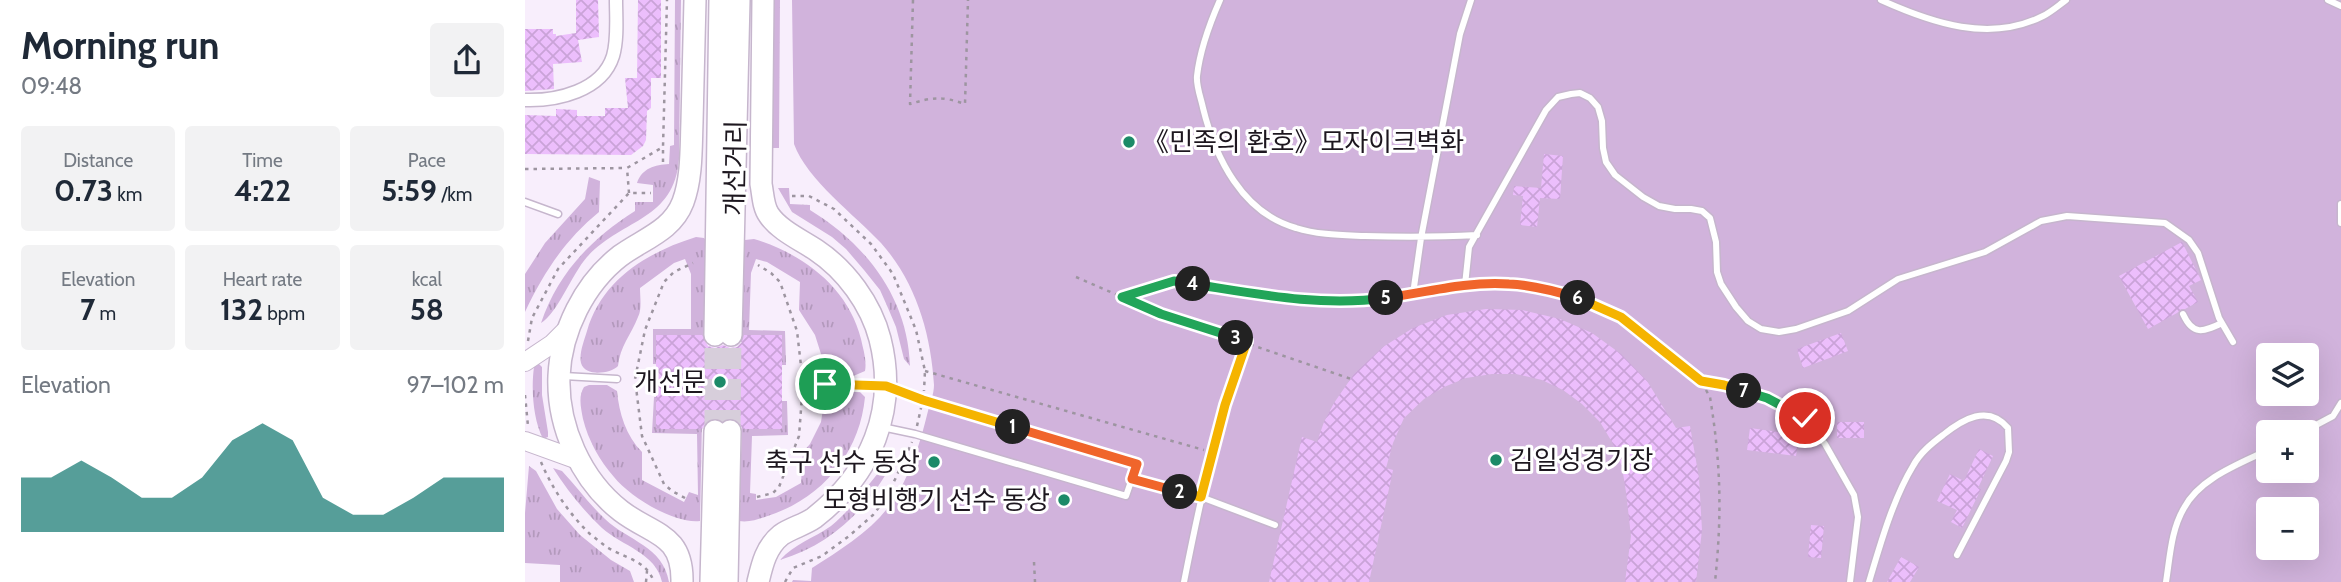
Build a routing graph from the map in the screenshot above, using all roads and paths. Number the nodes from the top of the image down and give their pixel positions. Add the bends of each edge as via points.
1 (616, 0) edge
2 (667, 0) edge
3 (695, 0) edge
4 (720, 0) edge
5 (739, 0) edge
6 (763, 0) edge
7 (913, 0) edge
8 (968, 0) edge
9 (1220, 0) edge
10 (1471, 0) edge
11 (1881, 0) edge
12 (2066, 0) edge
13 (2328, 0) edge
14 (2341, 6) edge
15 (525, 100) edge
16 (663, 147) junction
17 (663, 162) dead end
18 (627, 168) junction
19 (525, 169) edge
20 (629, 193) junction
21 (652, 193) dead end
22 (792, 196) dead end
23 (810, 196) dead end
24 (525, 202) edge
25 (2341, 204) edge
26 (558, 214) dead end
27 (2341, 223) edge
28 (1477, 235) junction
29 (1421, 238) junction
30 (693, 262) dead end
31 (758, 265) dead end
32 (1076, 277) dead end
33 (1465, 285) junction
34 (1413, 294) junction
35 (1122, 297) junction
36 (2183, 314) dead end
37 (2222, 323) junction
38 (568, 328) junction
39 (1247, 341) junction
40 (2233, 342) dead end
41 (525, 361) edge
42 (925, 371) dead end
43 (1236, 372) joint
44 (559, 376) junction
45 (617, 379) dead end
46 (1351, 379) dead end
47 (1701, 381) junction
48 (803, 383) junction
49 (825, 384) joint
50 (886, 386) junction
51 (525, 394) edge
52 (2341, 402) edge
53 (2319, 423) edge
54 (880, 427) junction
55 (529, 442) edge
56 (1212, 453) junction
57 (2256, 456) edge
58 (578, 460) junction
59 (1132, 479) junction
60 (757, 497) dead end
61 (1201, 497) junction
62 (685, 498) dead end
63 (1275, 525) dead end
64 (1957, 555) dead end
65 (1034, 562) dead end
66 (647, 570) junction
67 (646, 582) edge
68 (654, 582) edge
69 (682, 582) edge
70 (711, 582) edge
71 (727, 582) edge
72 (758, 582) edge
73 (1035, 582) edge
74 (1184, 582) edge
75 (1715, 582) edge
76 (1850, 582) edge
77 (1868, 582) edge
78 (2166, 582) edge

1 - 15 street via 614,54 608,67 591,85 565,96
2 - 16 path
3 - 38 main road, 개선거리 via 691,153 683,203 659,233 620,256 597,279
4 - 5 main road, 개선거리 via 723,335
6 - 50 main road, 개선거리 via 761,184 769,215 823,255 860,296 879,336
7 - 8 path via 910,104 932,97 965,104
9 - 29 lane via 1205,34 1197,79 1209,135 1226,172 1242,191 1264,212 1297,229
10 - 29 lane via 1460,34
11 - 12 lane via 1945,25 1983,29 2025,23
13 - 14 lane
16 - 17 path
16 - 18 path
18 - 19 path
18 - 20 path
20 - 21 path
20 - 41 path via 558,270 532,318
22 - 23 path
24 - 26 lane
25 - 27 lane
28 - 29 lane
28 - 33 lane via 1469,247
28 - 37 lane via 1546,110 1558,97 1580,93 1598,107 1606,162 1624,184 1659,206 1702,211 1710,218 1721,284 1735,307 1761,329 1796,329 1848,311 1898,279 1985,252 2041,221 2067,216 2165,223 2189,240 2198,253
29 - 34 lane
30 - 62 path via 664,282 645,330 635,379 642,436 664,484
31 - 48 path via 780,282 797,331
32 - 35 path
33 - 34 path
33 - 47 path via 1508,284 1580,298 1621,317
34 - 35 path via 1360,301 1292,300 1174,281
35 - 39 path
36 - 37 lane via 2196,330
37 - 40 lane
38 - 41 main road
38 - 44 main road, 개선거리
39 - 43 path
39 - 46 path
42 - 56 path
43 - 56 lane
44 - 45 lane
44 - 58 main road, 개선거리 via 561,411
47 - 75 path via 1710,397 1720,470
47 - 76 lane via 1767,398 1805,418 1825,444 1854,495 1858,517
48 - 49 path
48 - 60 path via 799,436 779,487
49 - 50 lane
50 - 54 main road, 개선거리
50 - 59 lane via 1137,464
51 - 55 path
52 - 53 lane via 2333,416
54 - 59 lane via 1126,496
54 - 72 main road, 개선거리 via 867,459 843,494 812,520 781,535 765,555
55 - 58 main road
55 - 66 path via 571,513 610,550 638,561
56 - 61 lane
57 - 78 lane via 2201,487 2185,506 2176,527
58 - 69 main road, 개선거리 via 621,511 666,536 677,553
59 - 61 lane
61 - 63 lane
61 - 74 lane
64 - 77 lane via 2009,452 2008,428 1991,416 1968,417 1919,456 1886,526
65 - 73 path
66 - 67 path
66 - 68 path
70 - 71 main road via 722,431

